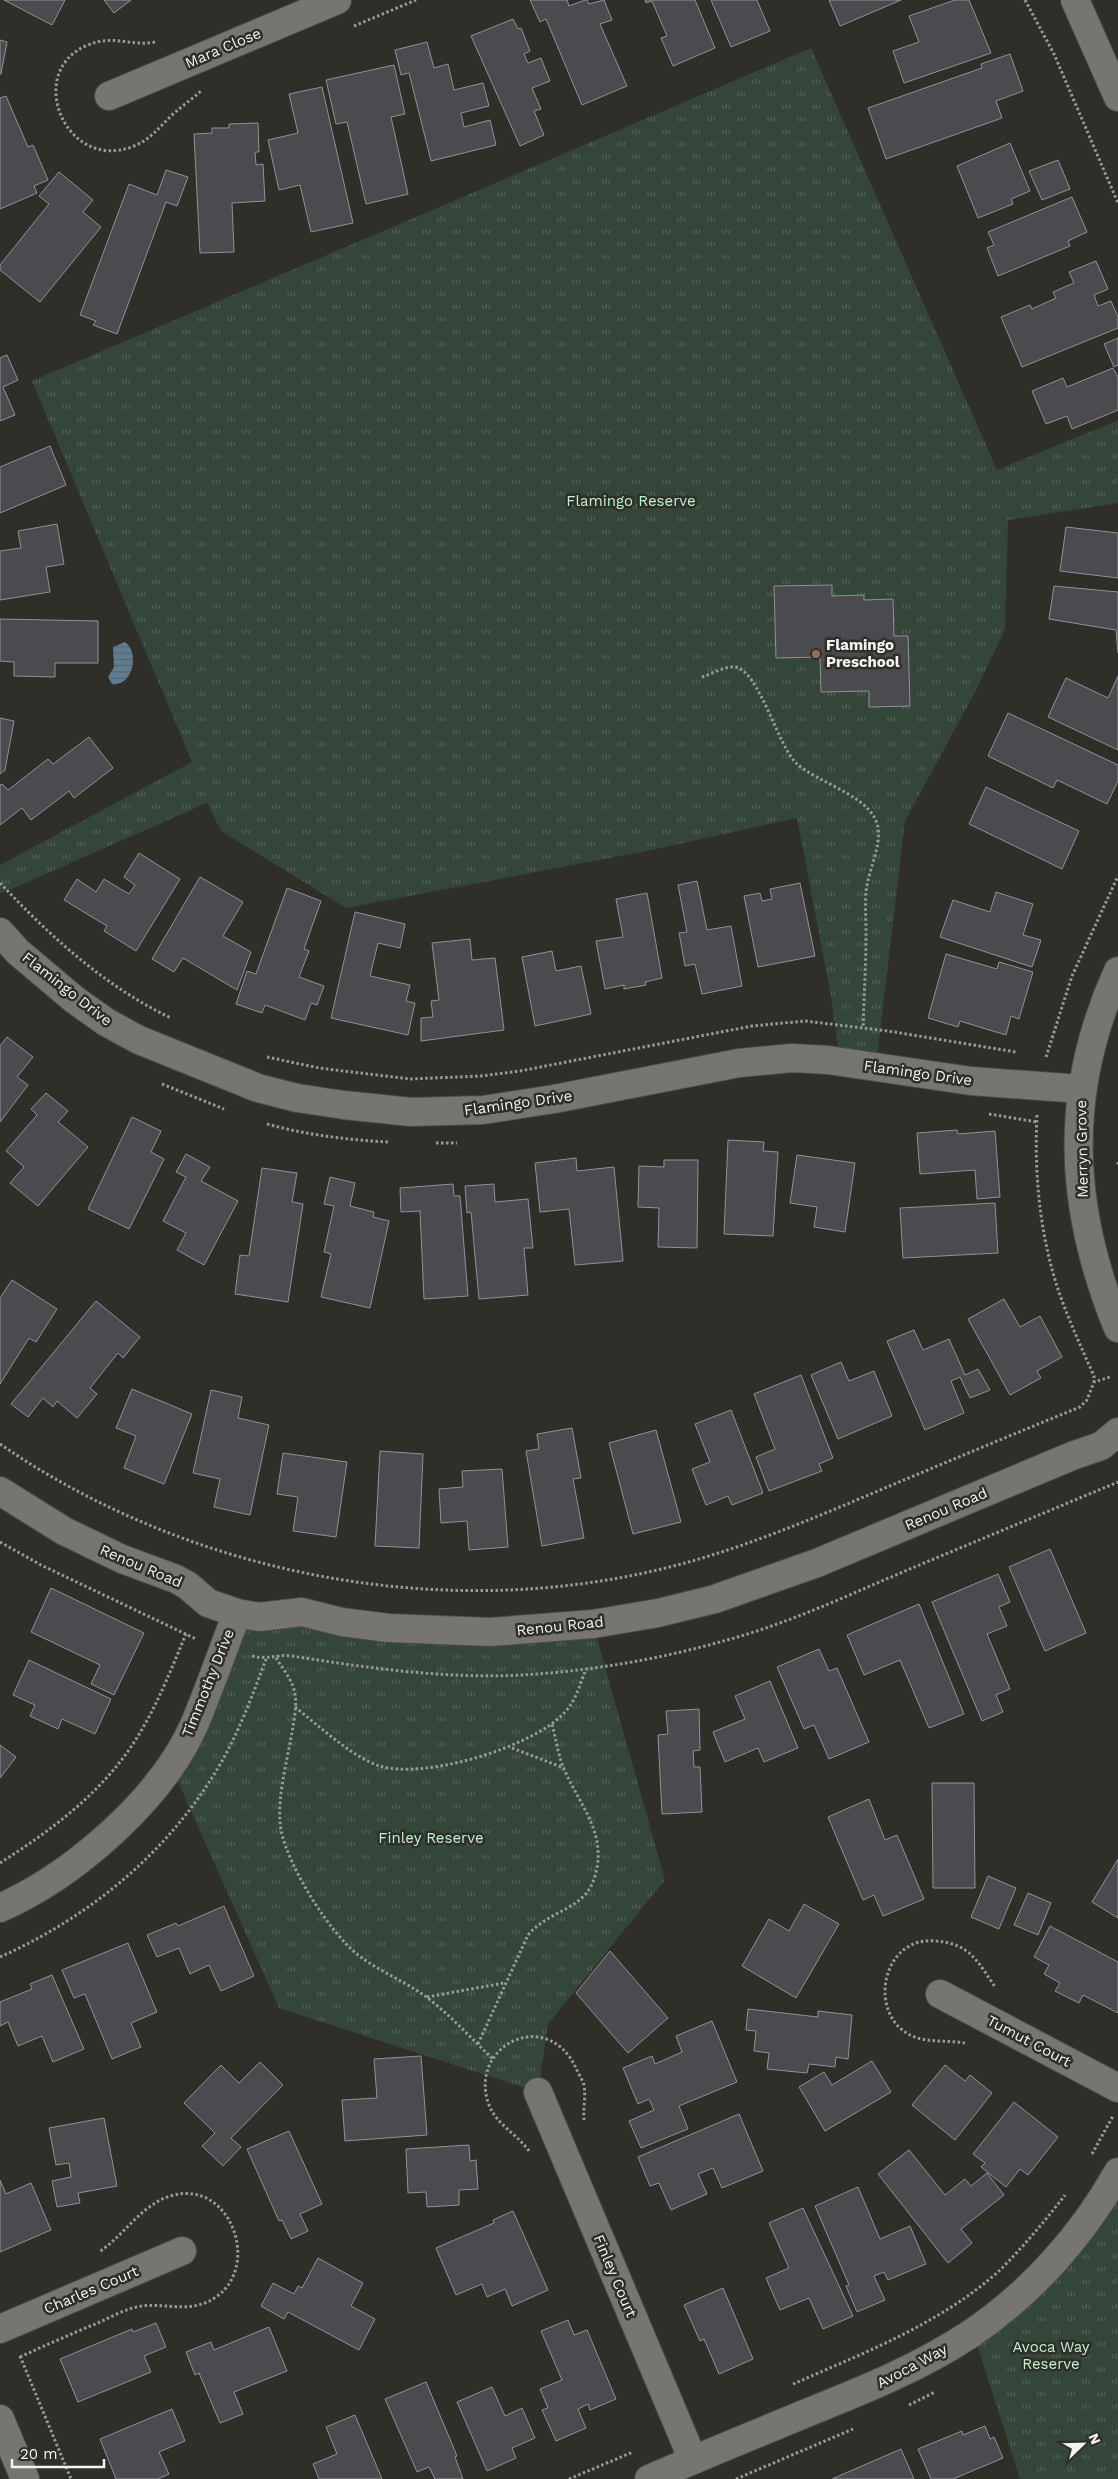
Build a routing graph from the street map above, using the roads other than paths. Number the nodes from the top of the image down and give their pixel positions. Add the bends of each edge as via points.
1 (337, 0) edge
2 (1076, 0) edge
3 (110, 96) dead end
4 (1118, 97) edge
5 (0, 932) edge
6 (1118, 971) edge
7 (1081, 1089) junction
8 (1118, 1328) edge
9 (1118, 1432) edge
10 (0, 1491) edge
11 (237, 1614) junction
12 (0, 1908) edge
13 (940, 1994) dead end
14 (538, 2092) dead end
15 (1117, 2099) edge
16 (1118, 2172) edge
17 (182, 2251) dead end
18 (8, 2339) edge
19 (0, 2419) edge
20 (693, 2460) junction
21 (25, 2479) edge
22 (649, 2479) edge

1 - 3 street, Mara Close
2 - 4 street
5 - 7 street, Flamingo Drive via 18,952 75,1000 139,1040 258,1088 344,1106 410,1112 483,1110 739,1063 792,1058 971,1081
6 - 7 street, Merryn Grove via 1107,995
7 - 8 street, Merryn Grove via 1079,1161 1082,1204 1094,1263
9 - 11 street, Renou Road via 1101,1446 817,1563 715,1599 658,1613 593,1624 490,1632 388,1628 342,1622 302,1612 259,1617
10 - 11 street, Renou Road via 64,1531 187,1585 208,1603
11 - 12 street, Timmothy Drive via 194,1724 154,1788 90,1852 55,1878
13 - 15 street, Tumut Court
14 - 20 street, Finley Court
16 - 20 street, Avoca Way via 1073,2241 1020,2294 973,2332 889,2380
17 - 18 street, Charles Court
19 - 21 street
20 - 22 street, Avoca Way

